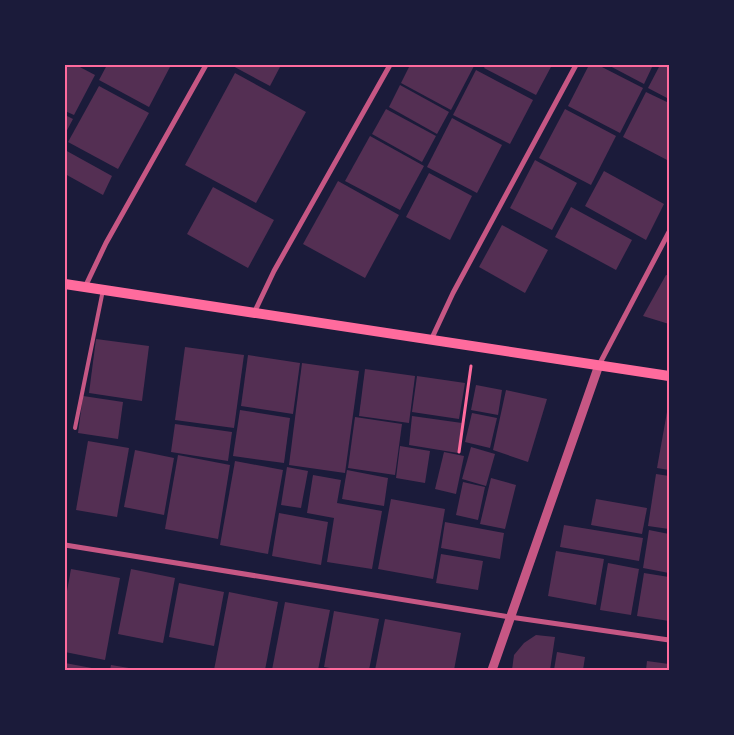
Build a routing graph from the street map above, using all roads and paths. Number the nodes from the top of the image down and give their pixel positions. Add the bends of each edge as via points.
1 (206, 65) edge
2 (390, 65) edge
3 (576, 65) edge
4 (669, 232) edge
5 (65, 284) edge
6 (85, 287) junction
7 (103, 290) junction
8 (254, 313) junction
9 (430, 340) junction
10 (474, 346) junction
11 (599, 365) junction
12 (669, 376) edge
13 (74, 428) dead end
14 (459, 452) dead end
15 (65, 545) edge
16 (510, 618) junction
17 (669, 640) edge
18 (492, 670) edge

1 - 6 street via 106,243
2 - 8 street via 274,271
3 - 9 street
4 - 11 street
5 - 6 main road
6 - 7 main road
7 - 8 main road
7 - 13 lane
8 - 9 main road
9 - 10 main road
10 - 11 main road
10 - 14 path
11 - 12 main road
11 - 16 street
15 - 16 street
16 - 17 street
16 - 18 street

